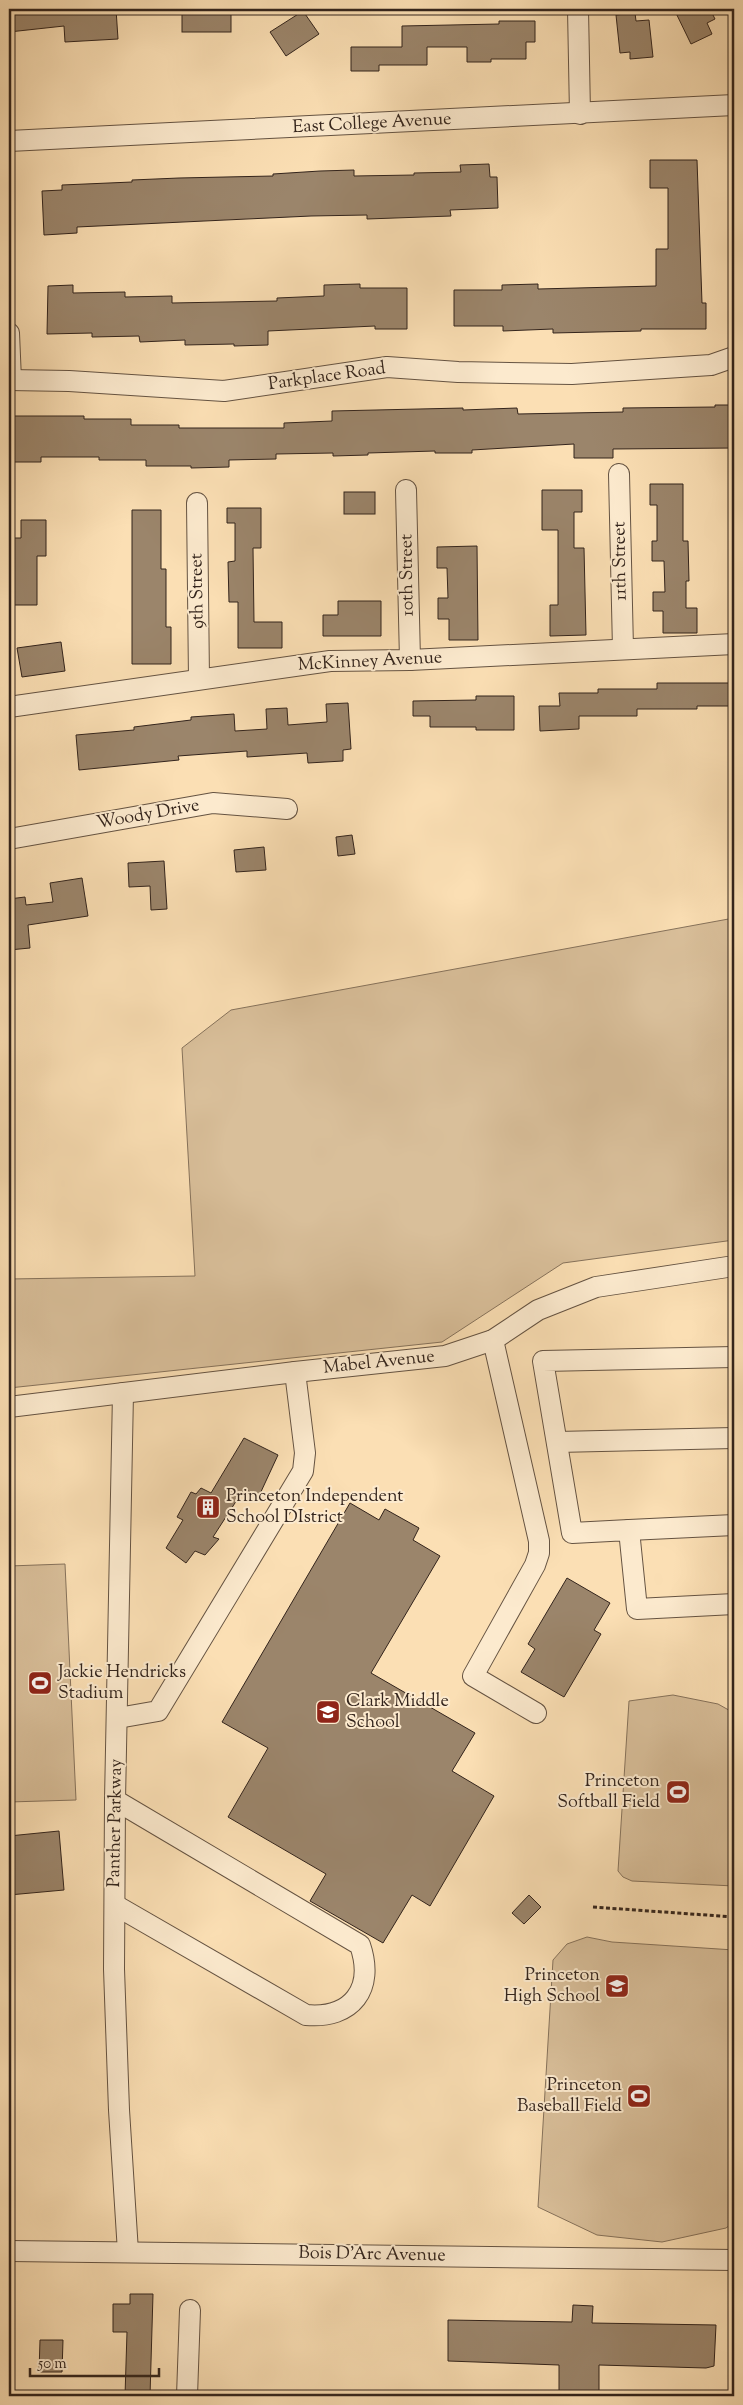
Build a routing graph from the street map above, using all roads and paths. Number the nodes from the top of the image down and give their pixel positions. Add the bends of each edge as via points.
1 (578, 9) edge
2 (734, 105) edge
3 (580, 114) junction
4 (9, 141) edge
5 (9, 333) edge
6 (734, 357) edge
7 (10, 380) edge
8 (619, 474) dead end
9 (406, 490) dead end
10 (197, 503) dead end
11 (734, 644) edge
12 (623, 649) junction
13 (410, 660) junction
14 (199, 679) junction
15 (9, 707) edge
16 (287, 810) dead end
17 (9, 839) edge
18 (734, 1266) edge
19 (494, 1340) junction
20 (734, 1357) edge
21 (295, 1372) junction
22 (123, 1393) junction
23 (9, 1407) edge
24 (734, 1438) edge
25 (557, 1442) junction
26 (734, 1526) edge
27 (629, 1530) junction
28 (734, 1604) edge
29 (536, 1713) dead end
30 (118, 1718) junction
31 (115, 1800) junction
32 (115, 1905) junction
33 (593, 1907) dead end
34 (734, 1918) edge
35 (9, 2251) edge
36 (128, 2252) junction
37 (734, 2260) edge
38 (190, 2310) dead end
39 (187, 2396) edge

1 - 3 street
2 - 3 street, East College Avenue
3 - 4 street, East College Avenue
5 - 7 street
6 - 7 street, Parkplace Road via 711,365 572,374 387,367 224,391
8 - 12 street, 11th Street
9 - 13 street, 10th Street
10 - 14 street, 9th Street
11 - 12 street, McKinney Avenue
12 - 13 street, McKinney Avenue
13 - 14 street, McKinney Avenue via 330,661
14 - 15 street, McKinney Avenue
16 - 17 street, Woody Drive via 213,804
18 - 19 street, Mabel Avenue via 596,1287 538,1310
19 - 21 street, Mabel Avenue via 445,1356
19 - 29 street via 539,1553 473,1676
20 - 25 street via 543,1361
21 - 22 street, Mabel Avenue
21 - 30 street via 305,1453 303,1471 158,1711
22 - 23 street, Mabel Avenue
22 - 30 street, Panther Parkway
24 - 25 street
25 - 27 street via 572,1533
26 - 27 street
27 - 28 street via 637,1609
30 - 31 street, Panther Parkway
31 - 32 street, Panther Parkway
31 - 32 street via 360,1945 366,1976 347,2008 322,2017 306,2015
32 - 36 street, Panther Parkway via 118,2110
33 - 34 path
35 - 36 street, Bois D'Arc Avenue
36 - 37 street, Bois D'Arc Avenue
38 - 39 street

